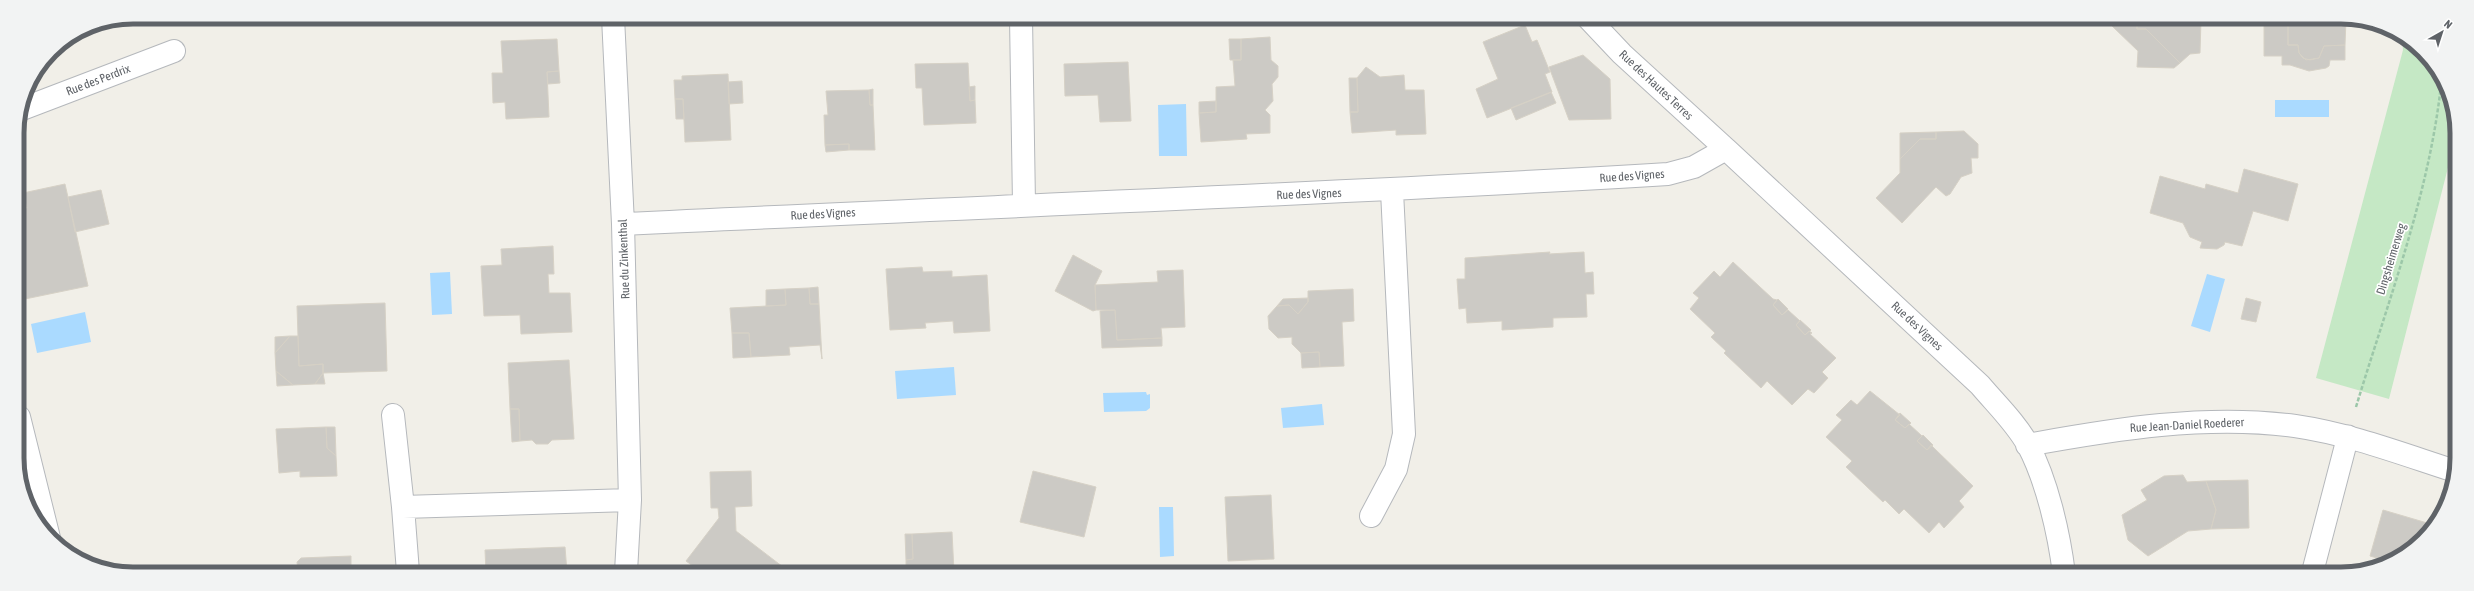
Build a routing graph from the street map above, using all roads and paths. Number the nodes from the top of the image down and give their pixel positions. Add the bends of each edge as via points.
1 (613, 24) edge
2 (1021, 24) edge
3 (1594, 24) edge
4 (174, 51) dead end
5 (2441, 89) edge
6 (28, 106) edge
7 (1726, 149) junction
8 (1392, 190) junction
9 (1024, 204) junction
10 (623, 224) junction
11 (392, 415) dead end
12 (2348, 436) junction
13 (24, 438) edge
14 (2028, 445) junction
15 (2450, 469) edge
16 (630, 500) junction
17 (403, 507) junction
18 (1372, 516) dead end
19 (46, 524) edge
20 (408, 567) edge
21 (626, 567) edge
22 (2063, 567) edge
23 (2314, 567) edge

1 - 10 street, Rue du Zinkenthal
2 - 9 street
3 - 7 street, Rue des Hautes Terres via 1622,54
4 - 6 street, Rue des Perdrix
5 - 12 path, Dingsheimerweg via 2436,126 2422,187
7 - 8 street, Rue des Vignes via 1694,167 1668,174
7 - 14 street, Rue des Vignes via 1980,385
8 - 9 street, Rue des Vignes
8 - 18 street via 1404,434 1396,469
9 - 10 street, Rue des Vignes
10 - 16 street, Rue du Zinkenthal
11 - 17 street
12 - 14 street, Rue Jean-Daniel Roederer via 2258,422 2217,423 2120,429
12 - 15 street, Rue Jean-Daniel Roederer
12 - 23 lane
13 - 19 street
14 - 22 street, Rue des Vignes via 2052,513
16 - 17 street
16 - 21 street, Rue du Zinkenthal
17 - 20 street

